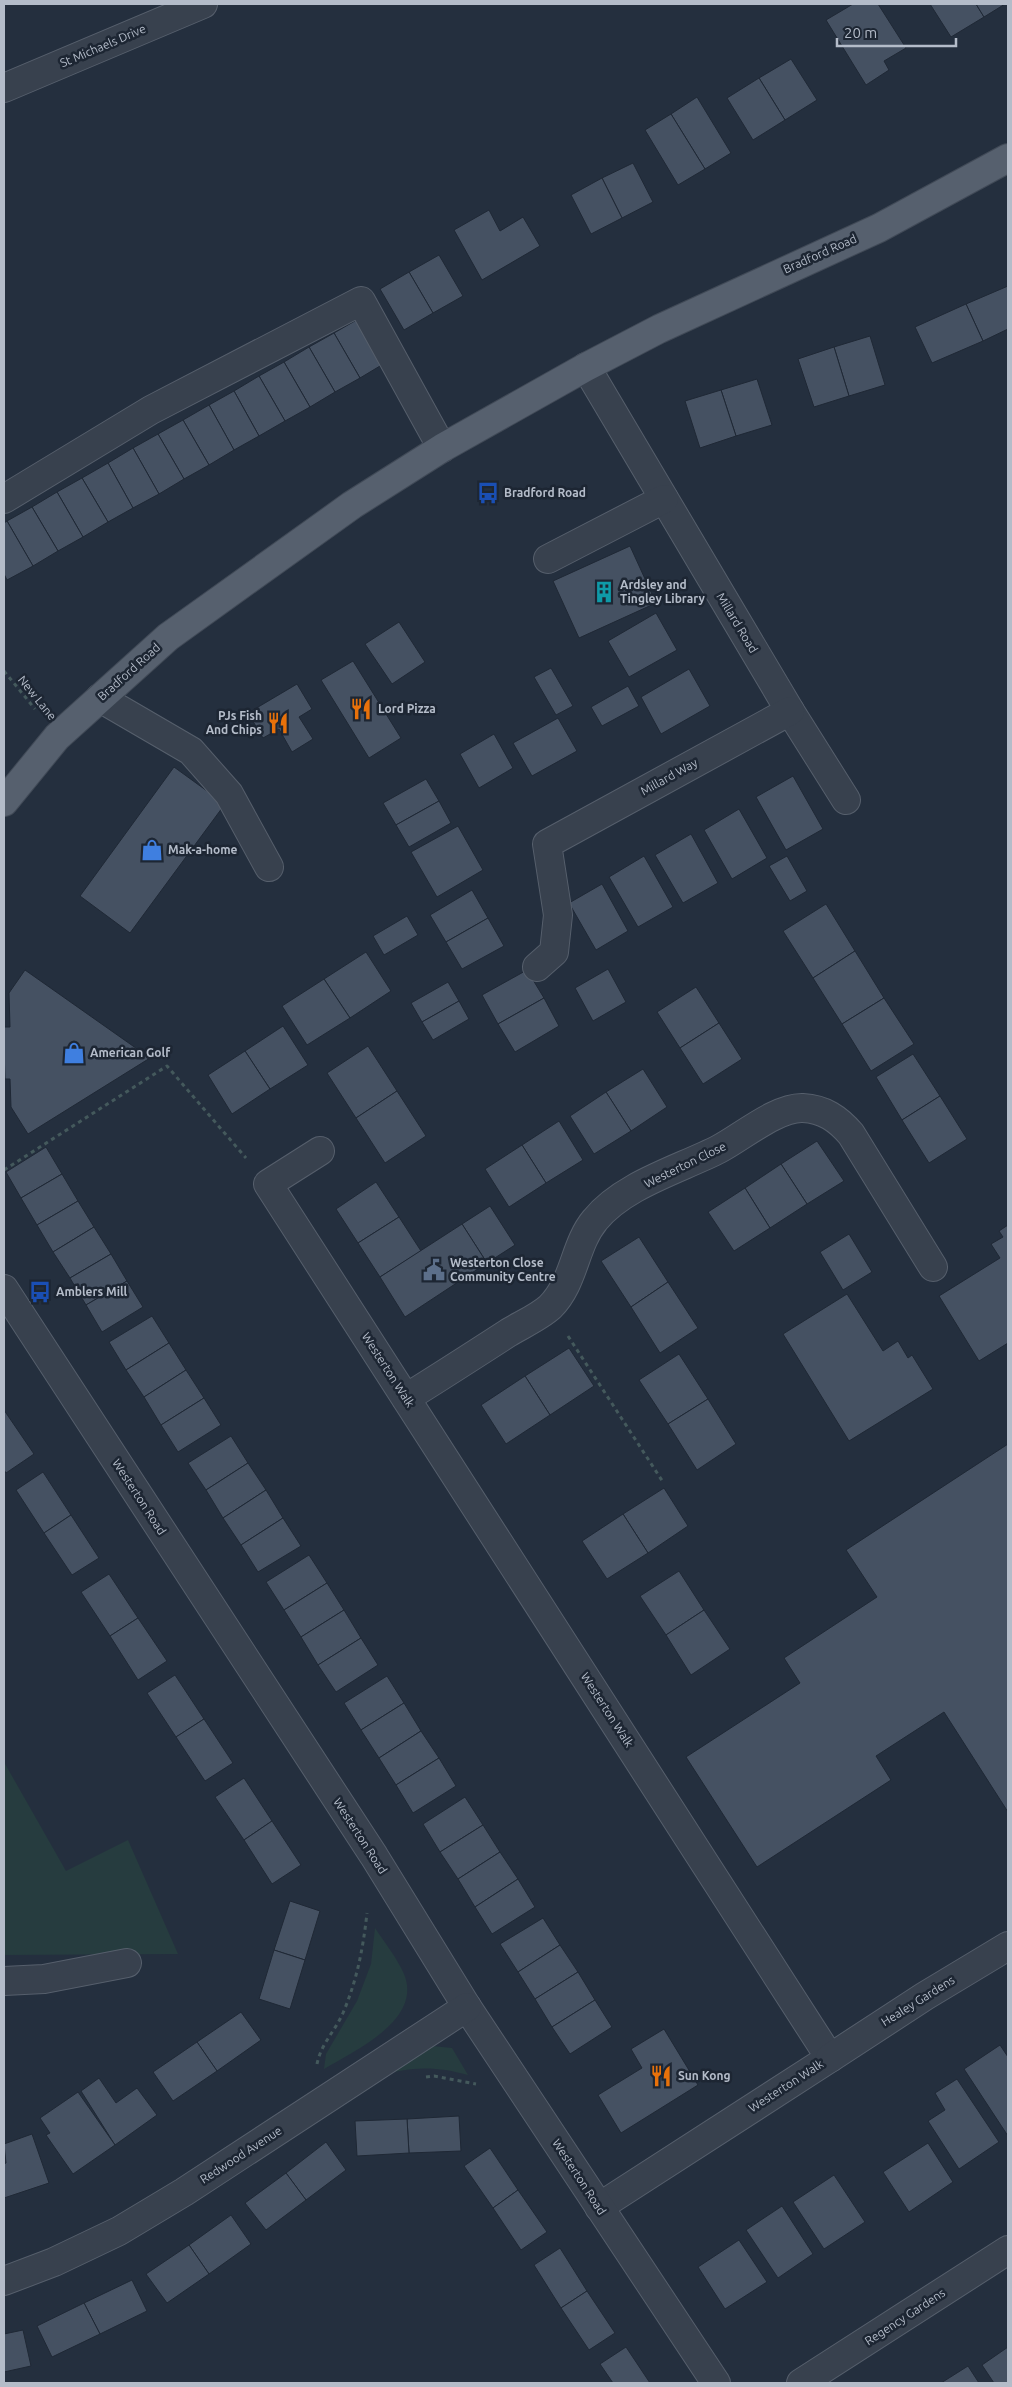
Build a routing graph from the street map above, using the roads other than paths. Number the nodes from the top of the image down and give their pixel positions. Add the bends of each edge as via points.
1 (203, 4) edge
2 (159, 12) edge
3 (4, 88) edge
4 (1008, 158) edge
5 (586, 367) junction
6 (442, 448) junction
7 (4, 499) edge
8 (664, 499) junction
9 (548, 559) dead end
10 (100, 698) junction
11 (790, 711) junction
12 (846, 800) dead end
13 (4, 802) edge
14 (269, 867) dead end
15 (537, 967) dead end
16 (320, 1151) dead end
17 (933, 1267) dead end
18 (4, 1289) edge
19 (406, 1398) junction
20 (1008, 1946) edge
21 (127, 1963) dead end
22 (4, 1981) edge
23 (467, 2007) junction
24 (830, 2058) junction
25 (599, 2208) junction
26 (1008, 2250) edge
27 (4, 2281) edge
28 (716, 2383) edge
29 (801, 2383) edge

1 - 2 street, St Michaels Drive
2 - 3 street, St Michaels Drive
4 - 5 main road, Bradford Road via 879,228 659,329
5 - 6 main road, Bradford Road
5 - 8 street, Millard Road
6 - 7 street via 361,302 151,410
6 - 10 main road, Bradford Road via 352,505 168,637
8 - 9 street
8 - 11 street, Millard Road
10 - 13 main road, Bradford Road via 57,736
10 - 14 street via 191,751 229,794
11 - 12 street, Millard Road
11 - 15 street, Millard Way via 547,844 558,915 554,952
16 - 19 street, Westerton Walk via 268,1184
17 - 19 street, Westerton Close via 851,1134 838,1120 821,1111 802,1108 782,1112 718,1149 655,1177 614,1203 594,1220 568,1282 549,1307
18 - 23 street, Westerton Road via 374,1856
19 - 24 street, Westerton Walk
20 - 24 street, Healey Gardens
21 - 22 street via 44,1979
23 - 25 street, Westerton Road
23 - 27 street, Redwood Avenue via 119,2231 54,2262
24 - 25 street, Westerton Walk
25 - 28 street, Westerton Road
26 - 29 street, Regency Gardens

